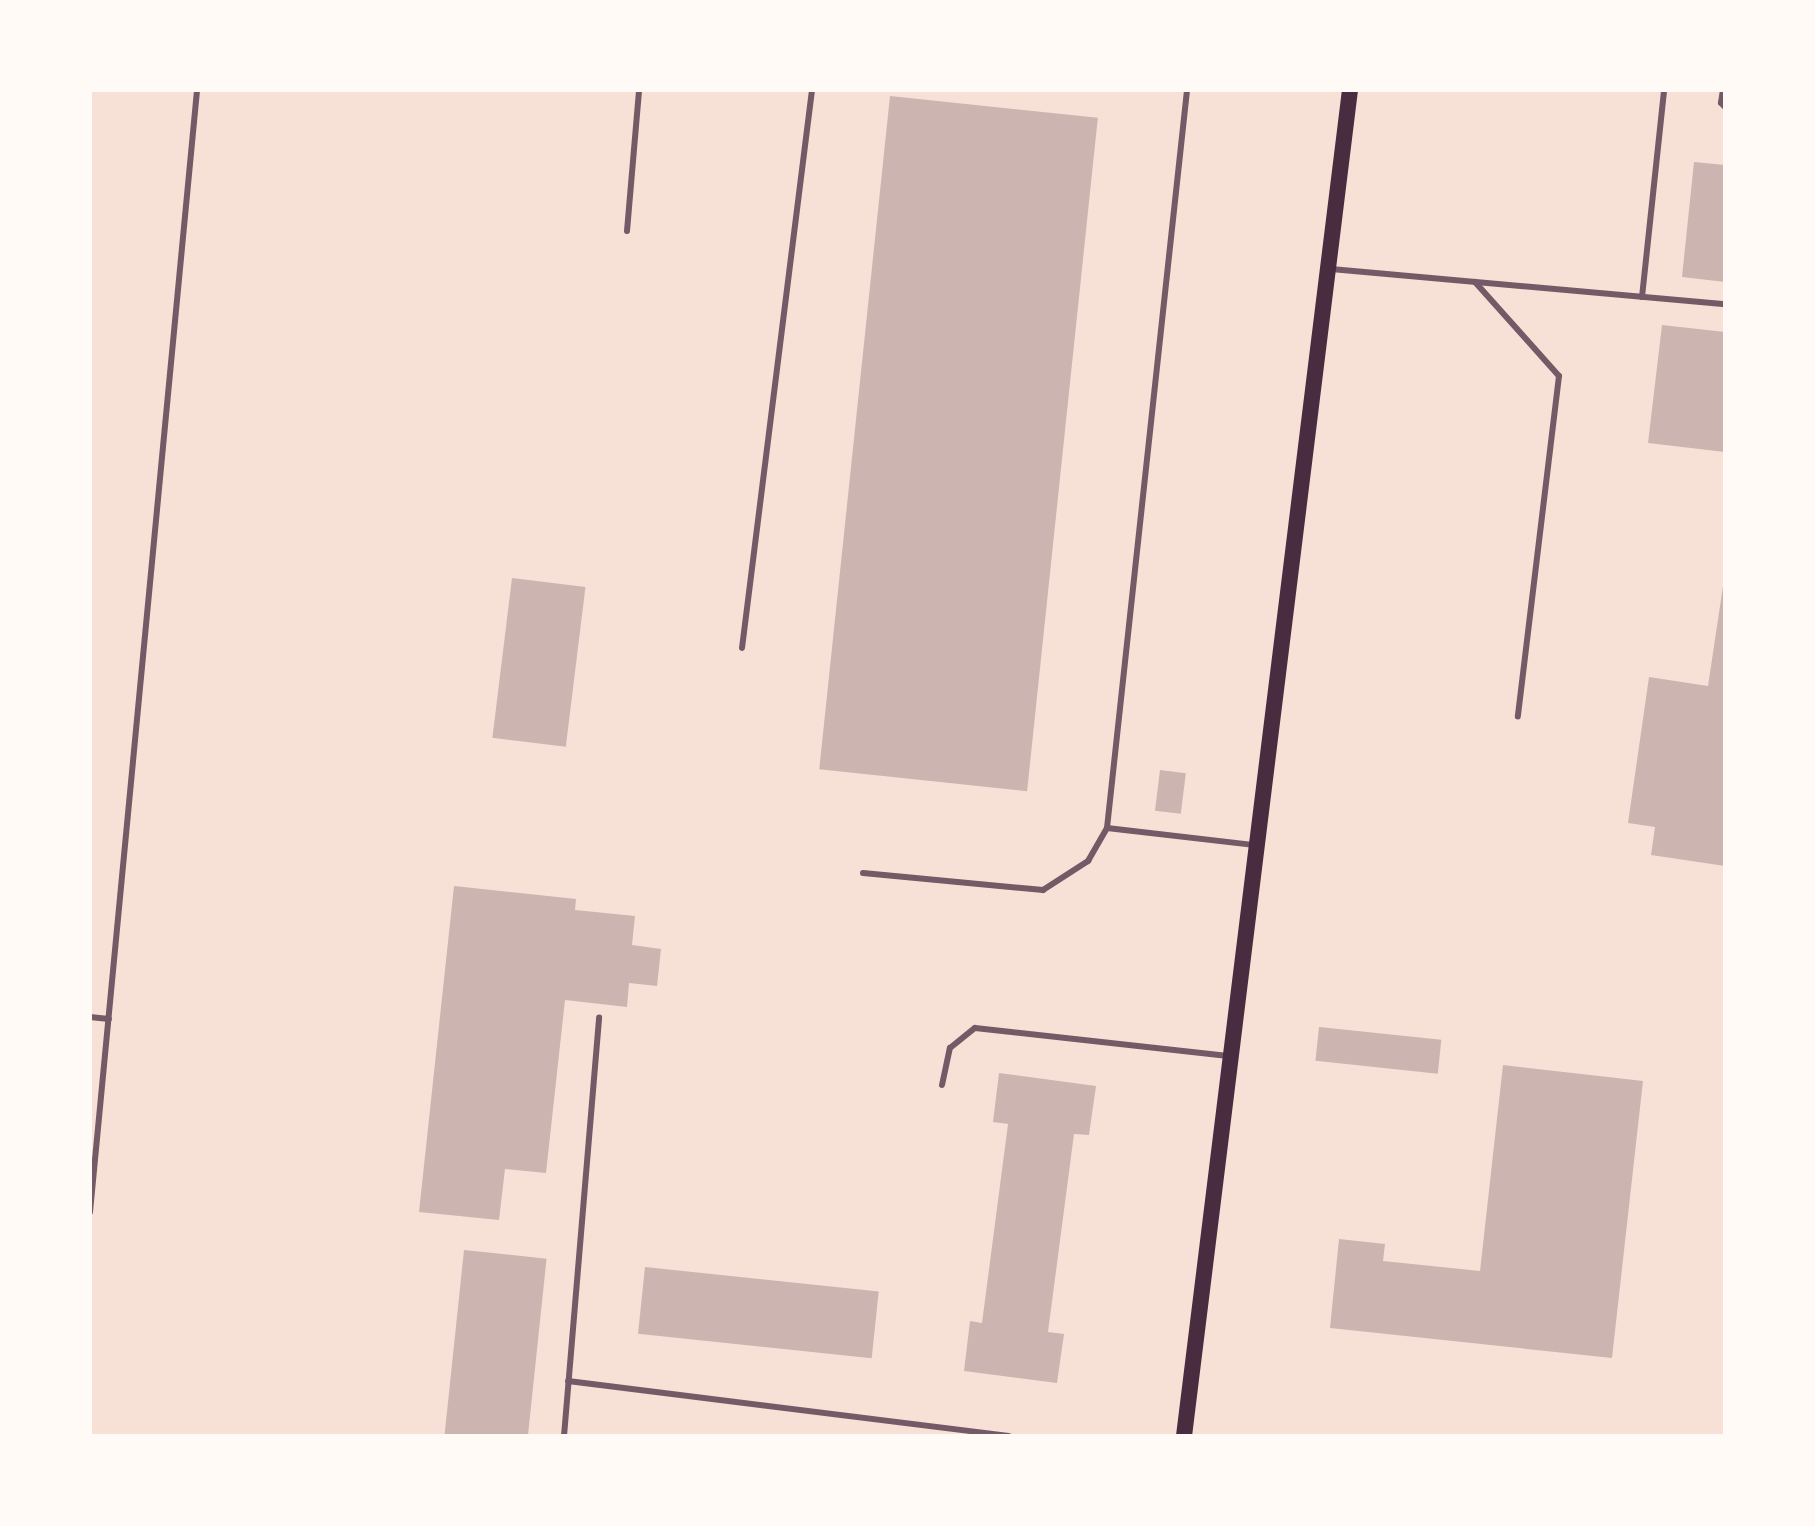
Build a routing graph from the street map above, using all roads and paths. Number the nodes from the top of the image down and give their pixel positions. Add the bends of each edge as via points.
1 (197, 90) edge
2 (639, 90) edge
3 (812, 90) edge
4 (1187, 90) edge
5 (1350, 90) edge
6 (1664, 90) edge
7 (1723, 90) edge
8 (1725, 107) edge
9 (627, 231) dead end
10 (1328, 269) junction
11 (1475, 282) junction
12 (1642, 297) junction
13 (1725, 304) edge
14 (742, 648) dead end
15 (1518, 717) dead end
16 (1107, 828) junction
17 (1257, 845) junction
18 (863, 873) dead end
19 (90, 1017) edge
20 (599, 1017) dead end
21 (109, 1019) junction
22 (1230, 1056) junction
23 (942, 1085) dead end
24 (90, 1212) edge
25 (568, 1381) junction
26 (564, 1436) edge
27 (1009, 1436) edge
28 (1184, 1436) edge

1 - 21 lane
2 - 9 lane
3 - 14 lane
4 - 16 lane
5 - 10 main road
6 - 12 lane
7 - 8 lane
10 - 11 lane
10 - 17 main road
11 - 12 lane
11 - 15 lane via 1559,376
12 - 13 lane
16 - 17 lane
16 - 18 lane via 1088,861 1043,890
17 - 22 main road
19 - 21 lane
20 - 25 lane
21 - 24 lane
22 - 23 lane via 975,1028 950,1048
22 - 28 main road
25 - 26 lane
25 - 27 lane

